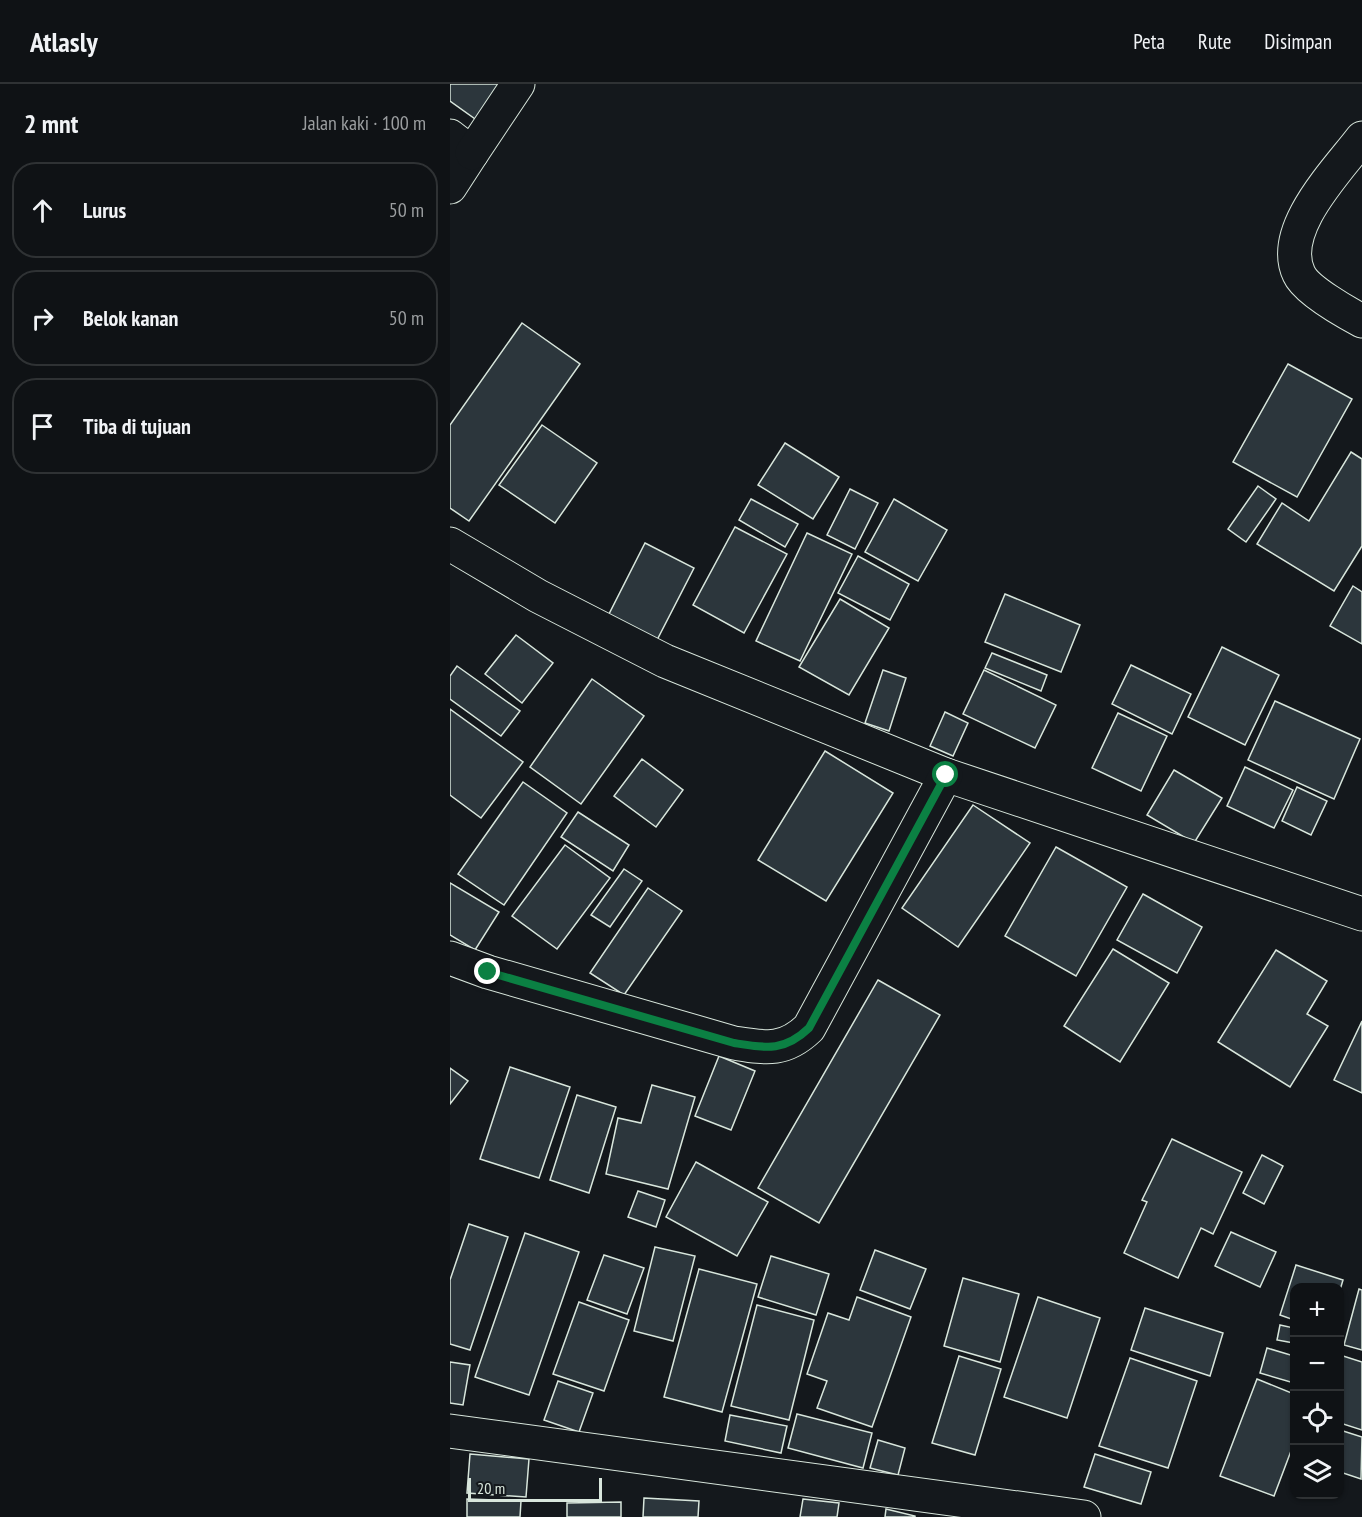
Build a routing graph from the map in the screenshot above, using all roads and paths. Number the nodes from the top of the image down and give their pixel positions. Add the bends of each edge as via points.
1 (518, 84) edge
2 (1362, 138) edge
3 (461, 144) edge
4 (450, 187) edge
5 (1362, 321) edge
6 (450, 544) edge
7 (946, 775) junction
8 (1362, 914) edge
9 (450, 958) edge
10 (450, 1431) edge
11 (1070, 1516) edge

1 - 3 street
2 - 5 street via 1303,219 1294,256 1300,276
3 - 4 street
6 - 7 street via 538,596 664,661
7 - 8 street
7 - 9 street via 809,1028 794,1042 768,1048 734,1043
10 - 11 street

